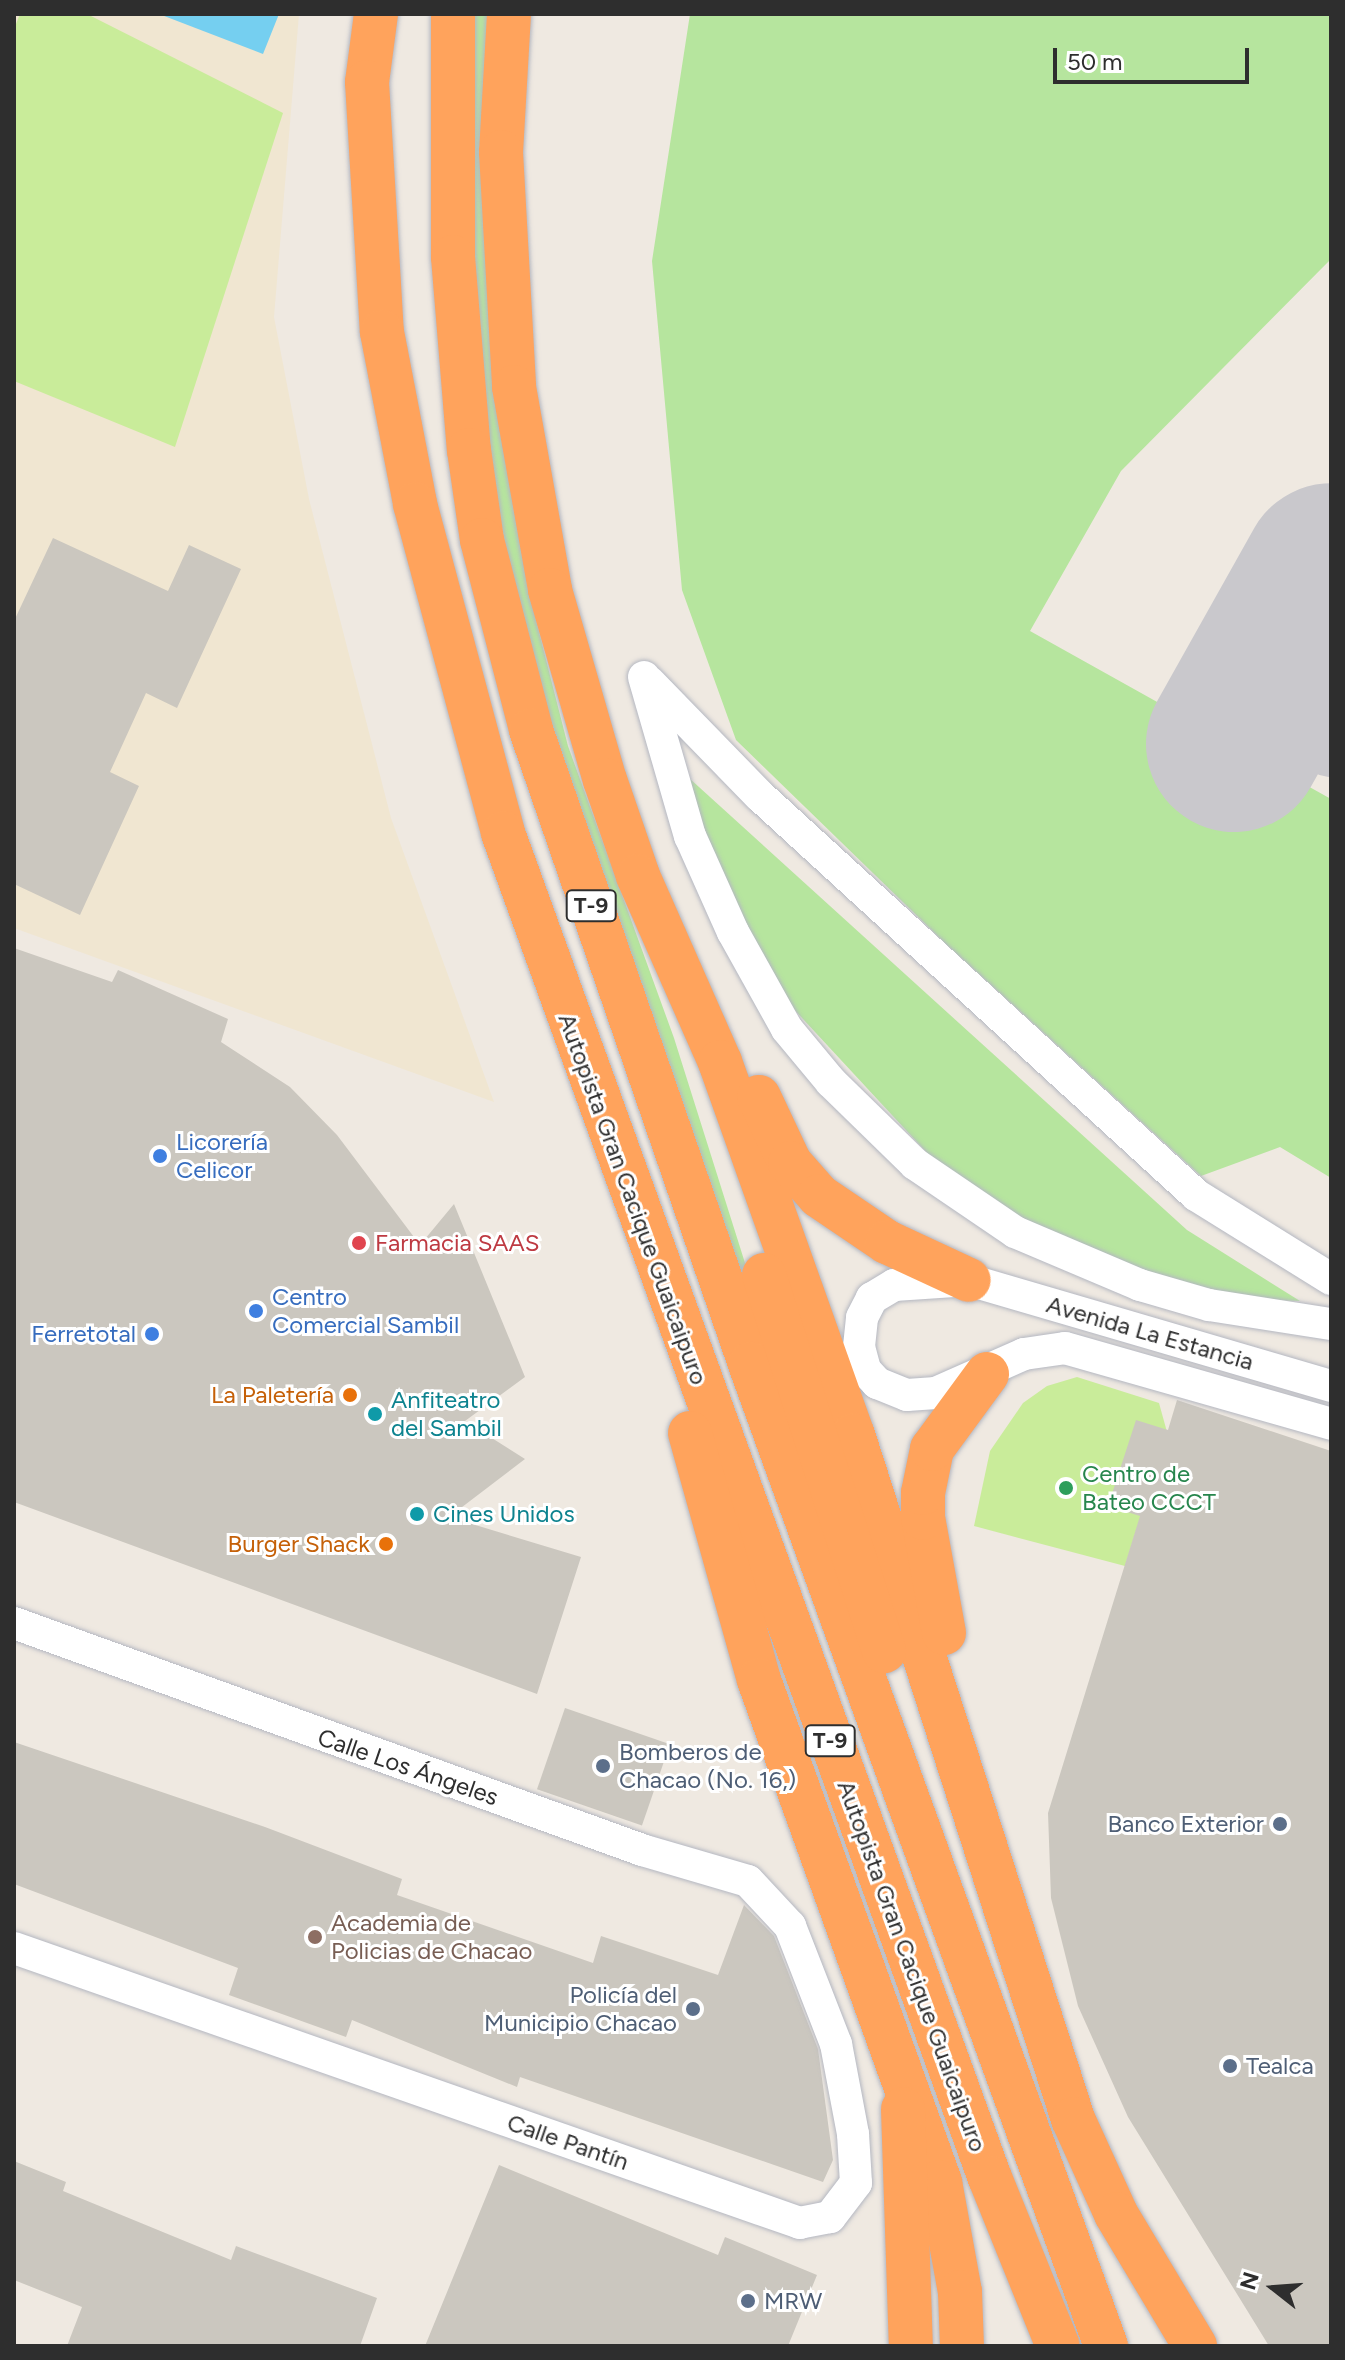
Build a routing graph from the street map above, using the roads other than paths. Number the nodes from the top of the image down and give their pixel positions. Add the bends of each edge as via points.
1 (350, 14) edge
2 (376, 14) edge
3 (453, 14) edge
4 (509, 14) edge
5 (367, 82) junction
6 (687, 992) junction
7 (608, 1133) junction
8 (1331, 1279) edge
9 (969, 1280) junction
10 (1331, 1324) edge
11 (987, 1374) junction
12 (1331, 1386) edge
13 (1331, 1424) edge
14 (14, 1623) edge
15 (948, 1725) junction
16 (896, 1764) junction
17 (790, 1926) joint
18 (14, 1948) edge
19 (906, 2079) junction
20 (911, 2346) edge
21 (962, 2346) edge
22 (1058, 2346) edge
23 (1106, 2346) edge
24 (1195, 2346) edge

1 - 5 highway
2 - 5 highway, Autopista Gran Cacique Guaicaipuro / T-9
3 - 16 highway, Autopista Gran Cacique Guaicaipuro / T-9 via 453,257 460,352 482,540 505,632 572,849
4 - 6 highway via 501,152 506,303 514,387 548,577 605,780
5 - 7 highway, Autopista Gran Cacique Guaicaipuro / T-9 via 382,332 415,504 503,833
6 - 9 highway via 717,1008 790,1163 819,1196 887,1242
6 - 15 highway via 720,1062
6 - 16 highway via 696,1066 892,1675
7 - 19 highway via 759,1680
7 - 22 highway, Autopista Gran Cacique Guaicaipuro / T-9 via 990,2178
8 - 10 street via 1196,1195 760,796 644,677 690,836 733,932 787,1029 831,1082 915,1164 1015,1232 1140,1285 1209,1305
9 - 11 street, Avenida La Estancia via 894,1285 872,1298 862,1318 859,1347 865,1370 877,1383 907,1395 936,1393
9 - 12 street, Avenida La Estancia
11 - 13 street, Avenida La Estancia via 1024,1354 1065,1348
11 - 15 highway via 932,1449 923,1493 933,1584 957,1684
14 - 17 street, Calle Los Ángeles via 642,1850 748,1881
15 - 24 highway via 1073,2119 1116,2214
16 - 23 highway, Autopista Gran Cacique Guaicaipuro / T-9
17 - 18 street, Calle Pantín via 836,2044 858,2167 856,2183 839,2209 816,2222 800,2223
19 - 20 highway via 901,2134
19 - 21 highway via 951,2233

